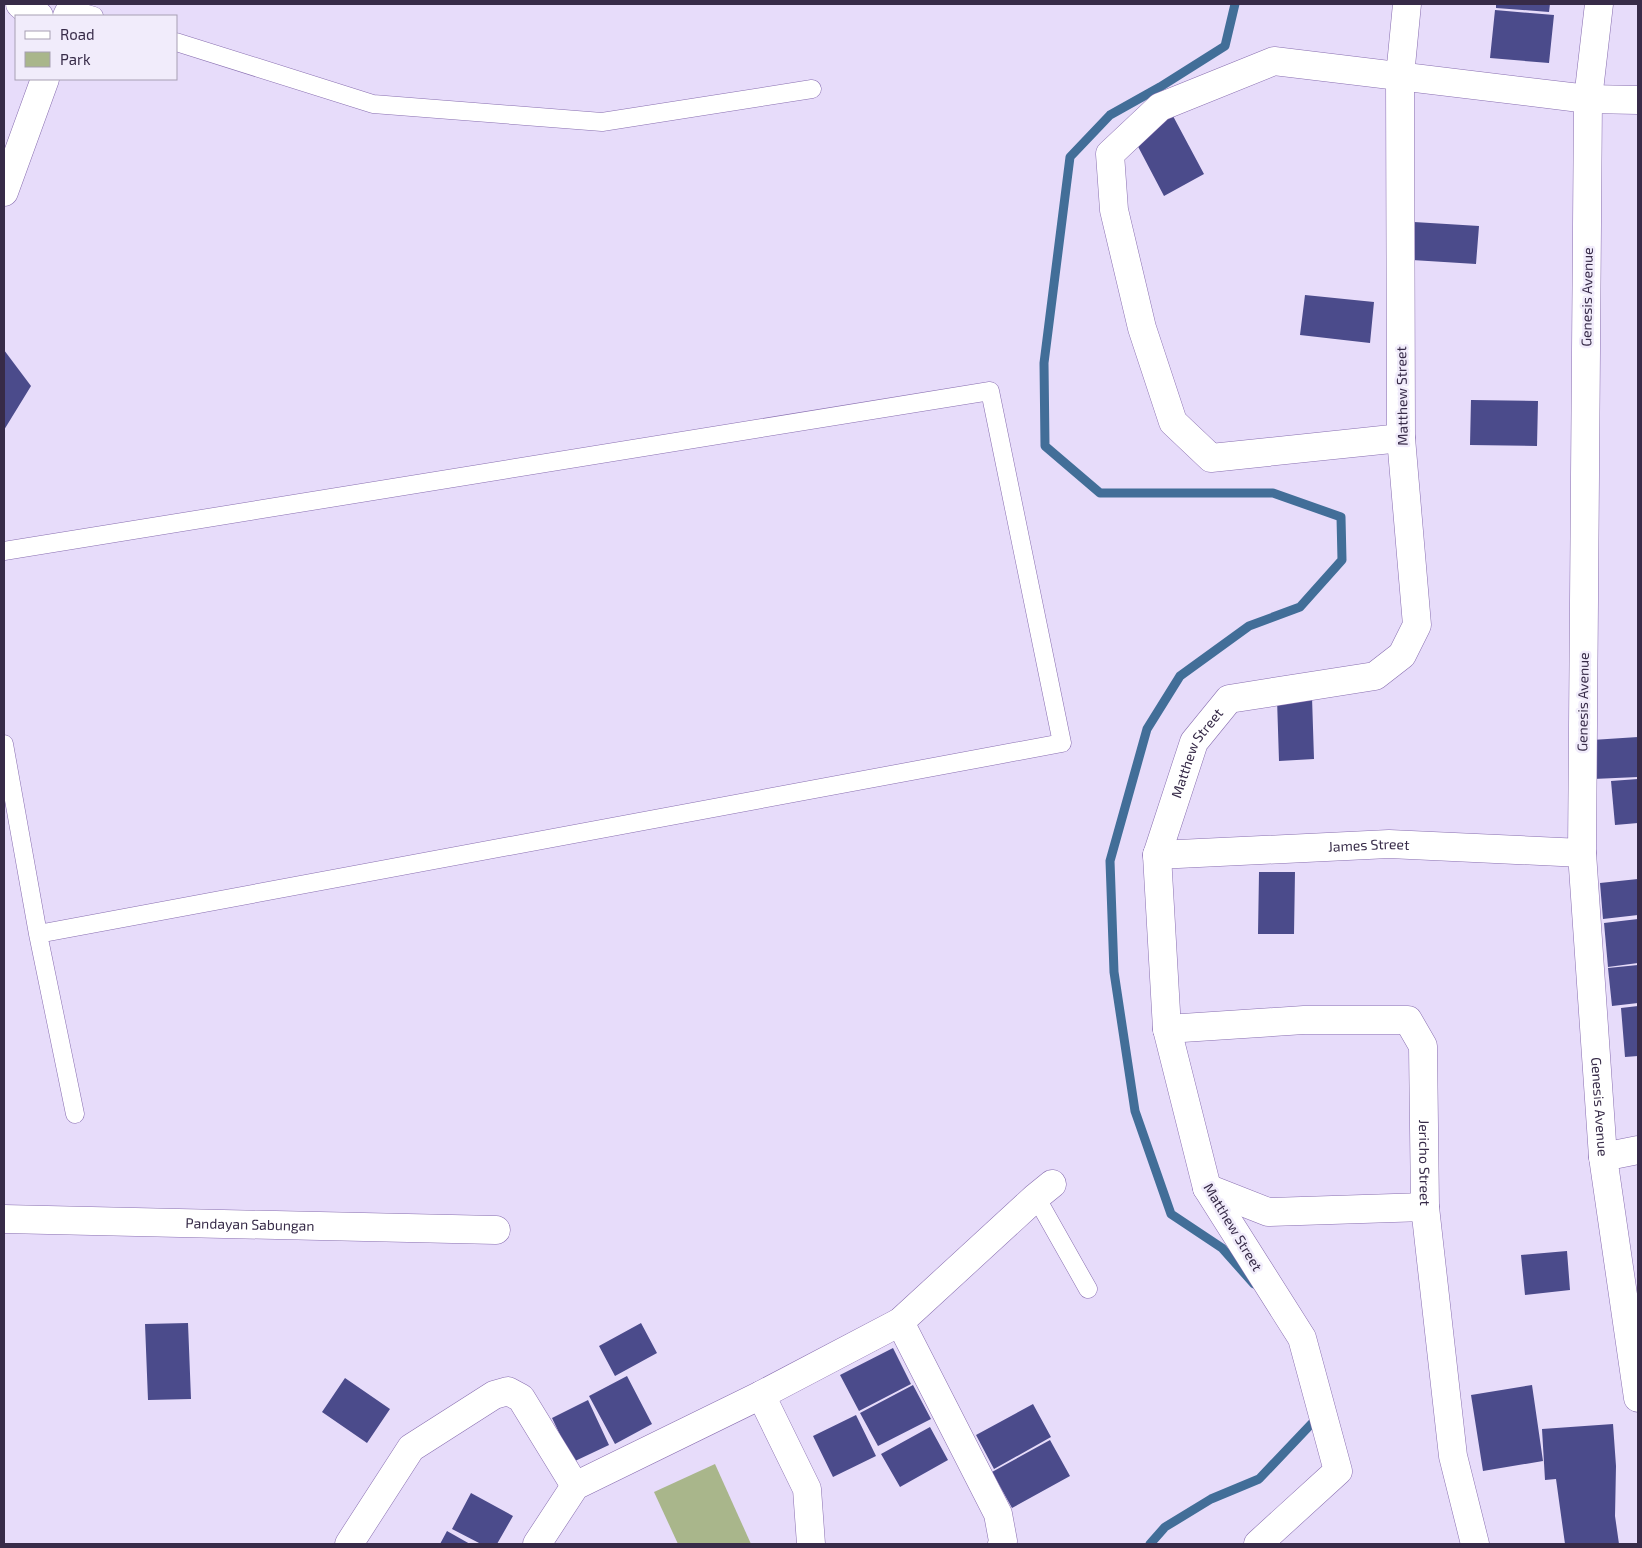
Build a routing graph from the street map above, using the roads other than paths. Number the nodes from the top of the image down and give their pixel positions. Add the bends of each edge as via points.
1 (20, 4) edge
2 (1407, 4) edge
3 (1599, 4) edge
4 (37, 15) edge
5 (178, 43) edge
6 (1400, 76) junction
7 (45, 80) edge
8 (812, 89) dead end
9 (1588, 98) junction
10 (1638, 100) edge
11 (4, 192) edge
12 (1401, 438) junction
13 (4, 551) edge
14 (4, 744) edge
15 (1582, 853) junction
16 (1157, 855) junction
17 (38, 934) junction
18 (1167, 1029) junction
19 (75, 1114) dead end
20 (1638, 1150) edge
21 (1603, 1157) junction
22 (1207, 1188) junction
23 (1044, 1191) joint
24 (1424, 1207) junction
25 (4, 1219) edge
26 (496, 1230) dead end
27 (1088, 1289) dead end
28 (900, 1322) junction
29 (761, 1395) junction
30 (1638, 1398) edge
31 (575, 1486) junction
32 (349, 1544) edge
33 (537, 1544) edge
34 (811, 1544) edge
35 (1002, 1544) edge
36 (1258, 1544) edge
37 (1475, 1544) edge

1 - 4 street
2 - 6 street, Matthew Street
3 - 9 street, Genesis Avenue
5 - 8 lane via 373,104 602,122
6 - 9 street
6 - 12 street, Matthew Street
6 - 12 street via 1274,61 1160,107 1110,154 1114,210 1142,328 1173,422 1212,458
7 - 11 street
9 - 10 street
9 - 15 street, Genesis Avenue
12 - 16 street, Matthew Street via 1417,624 1402,656 1375,676 1229,699 1194,742
13 - 17 lane via 990,391 1062,743
14 - 17 lane
15 - 16 street, James Street via 1389,844
15 - 21 street, Genesis Avenue
16 - 18 street, Matthew Street
17 - 19 lane
18 - 22 street, Matthew Street
18 - 24 street, Jericho Street via 1304,1020 1408,1020 1423,1046
20 - 21 street
21 - 30 street, Genesis Avenue
22 - 24 street via 1268,1212
22 - 36 street, Matthew Street via 1302,1338 1338,1471
23 - 27 lane
23 - 28 street
24 - 37 street, Jericho Street via 1453,1456
25 - 26 street, Pandayan Sabungan
28 - 29 street
28 - 35 street via 998,1514
29 - 31 street
29 - 34 street via 807,1489
31 - 32 street via 521,1398 508,1391 494,1395 411,1448
31 - 33 street

